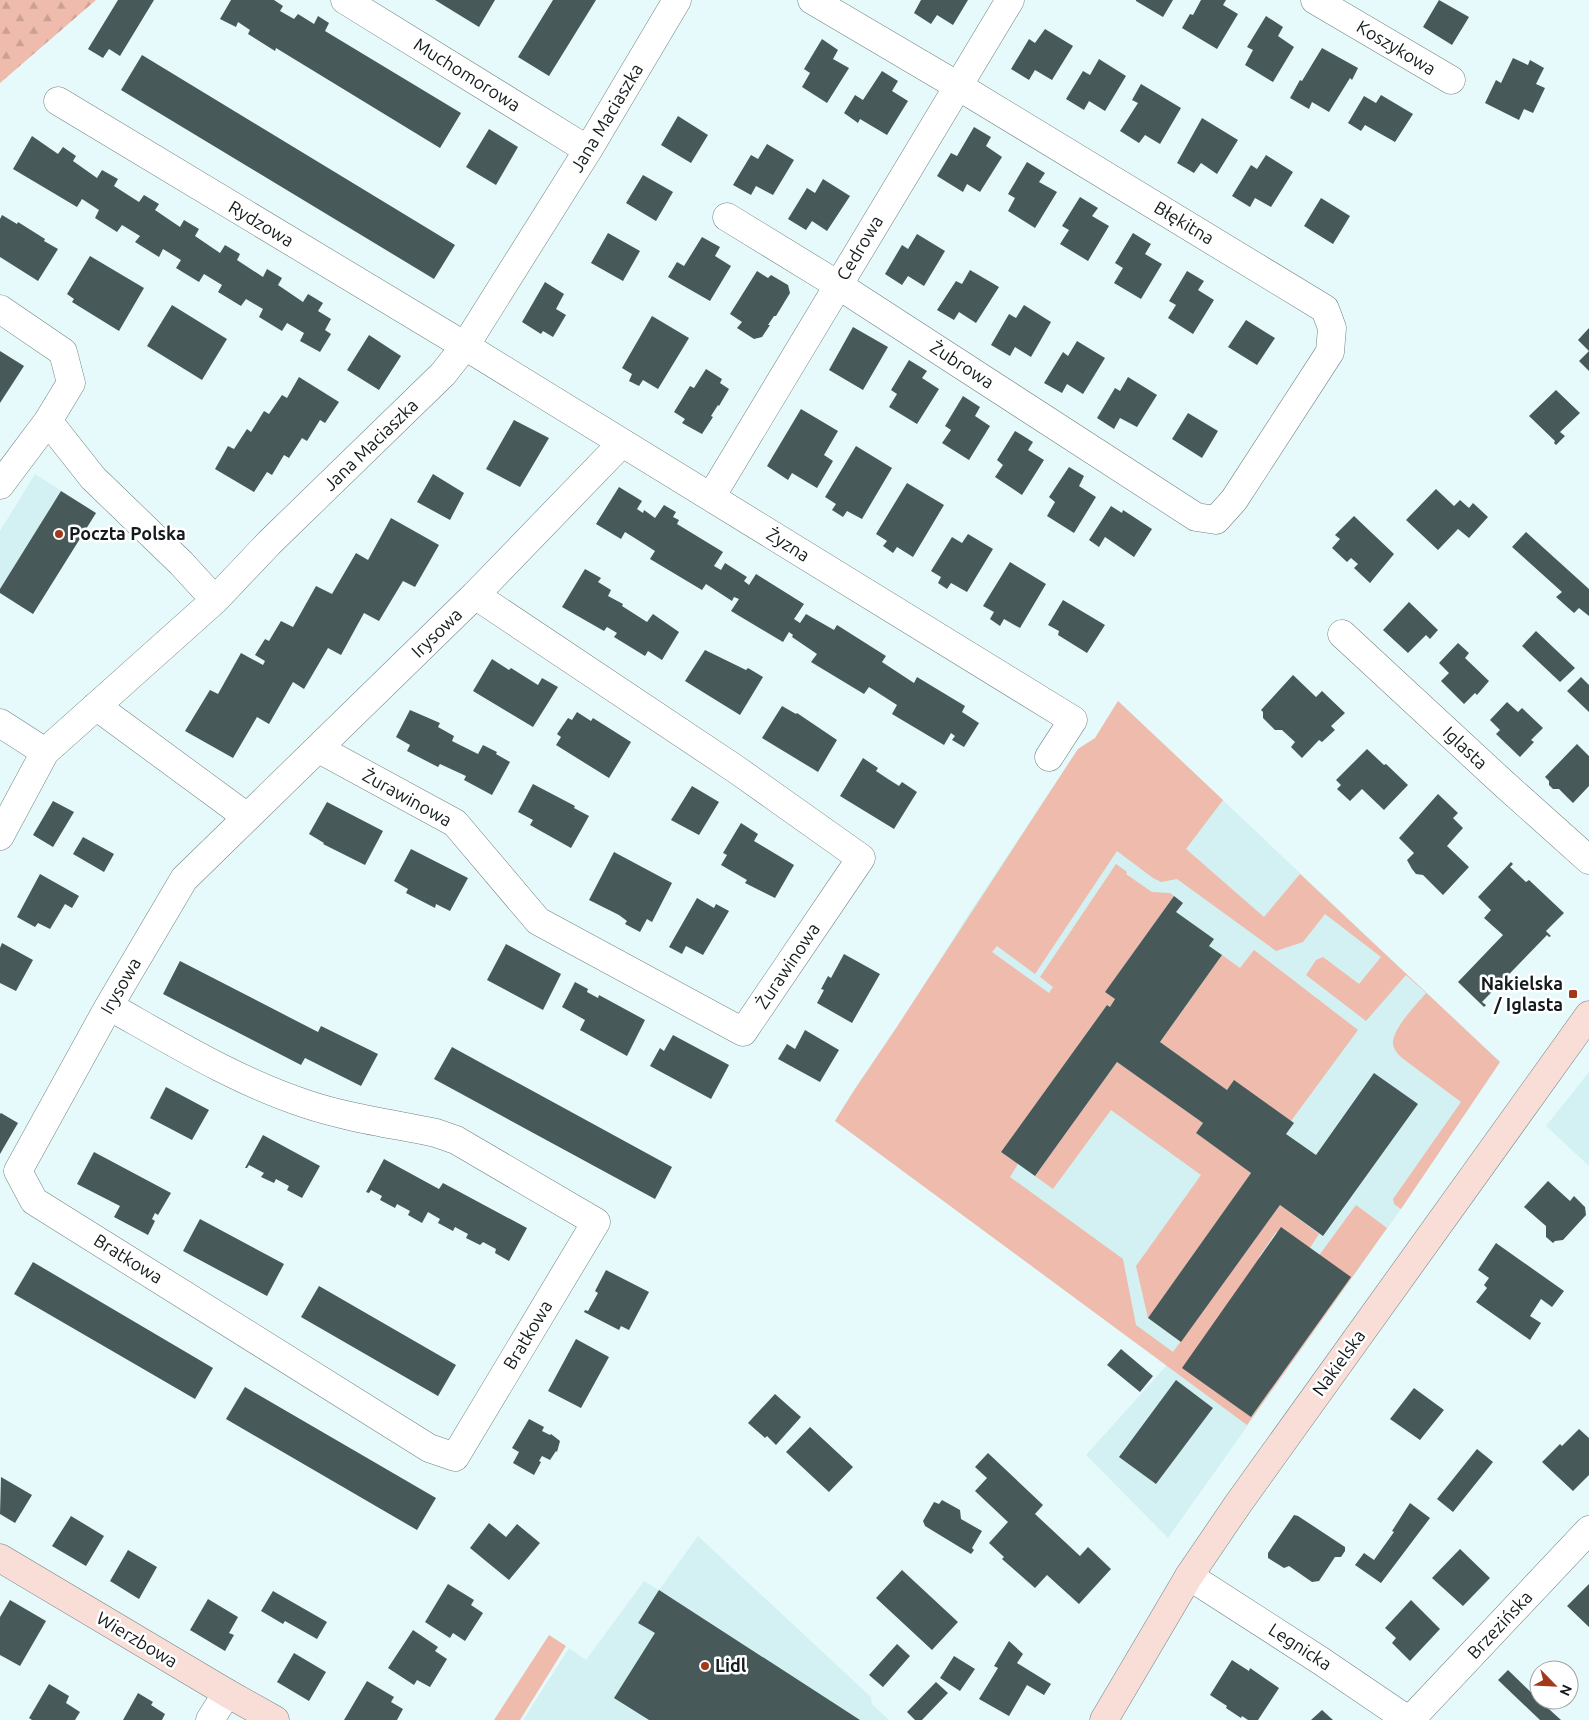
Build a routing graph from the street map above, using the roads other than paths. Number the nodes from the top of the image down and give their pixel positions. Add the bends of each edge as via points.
1 (345, 0) edge
2 (677, 0) edge
3 (812, 0) edge
4 (1010, 0) edge
5 (1315, 0) edge
6 (1451, 80) dead end
7 (958, 86) junction
8 (58, 101) dead end
9 (588, 150) junction
10 (727, 216) dead end
11 (838, 285) junction
12 (0, 309) edge
13 (465, 346) junction
14 (48, 421) junction
15 (622, 443) junction
16 (0, 486) edge
17 (711, 497) junction
18 (1196, 517) joint
19 (476, 596) junction
20 (215, 600) junction
21 (1342, 634) dead end
22 (96, 706) junction
23 (0, 723) edge
24 (318, 749) junction
25 (45, 752) junction
26 (1049, 757) dead end
27 (246, 817) junction
28 (0, 836) edge
29 (1589, 860) edge
30 (109, 1006) junction
31 (1589, 1015) edge
32 (18, 1172) joint
33 (1589, 1530) edge
34 (0, 1558) edge
35 (1189, 1576) junction
36 (227, 1693) junction
37 (210, 1720) edge
38 (275, 1720) edge
39 (1104, 1720) edge
40 (1409, 1720) edge

1 - 9 street, Muchomorowa
2 - 9 street, Jana Maciaszka
3 - 7 street, Błękitna
4 - 7 street, Cedrowa
5 - 6 street, Koszykowa
7 - 11 street, Cedrowa
7 - 18 street, Błękitna via 1325,309 1332,328 1330,352 1234,500 1216,520
8 - 13 street, Rydzowa
9 - 13 street, Jana Maciaszka
10 - 11 street, Żubrowa
11 - 17 street, Cedrowa
11 - 18 street, Żubrowa
12 - 14 street via 63,352 71,383
13 - 15 street, Żyzna
13 - 20 street, Jana Maciaszka via 443,374
14 - 16 street
14 - 20 street via 93,478
15 - 17 street, Żyzna
15 - 19 street, Irysowa
17 - 26 street, Żyzna via 1073,720
19 - 24 street, Irysowa
19 - 24 street, Żurawinowa via 737,770 861,858 743,1032 538,921 455,823
20 - 22 street, Jana Maciaszka
21 - 29 street, Iglasta
22 - 25 street, Jana Maciaszka
22 - 27 street
23 - 25 street
24 - 27 street, Irysowa
25 - 28 street, Jana Maciaszka
27 - 30 street, Irysowa via 184,879
30 - 32 street, Irysowa
30 - 32 street, Bratkowa via 200,1057 273,1092 327,1110 456,1140 596,1222 455,1457 429,1448 34,1201
31 - 35 main road, Nakielska
33 - 40 street, Brzezińska
34 - 36 main road, Wierzbowa
35 - 39 main road, Nakielska
35 - 40 street, Legnicka
36 - 37 street
36 - 38 main road, Wierzbowa

